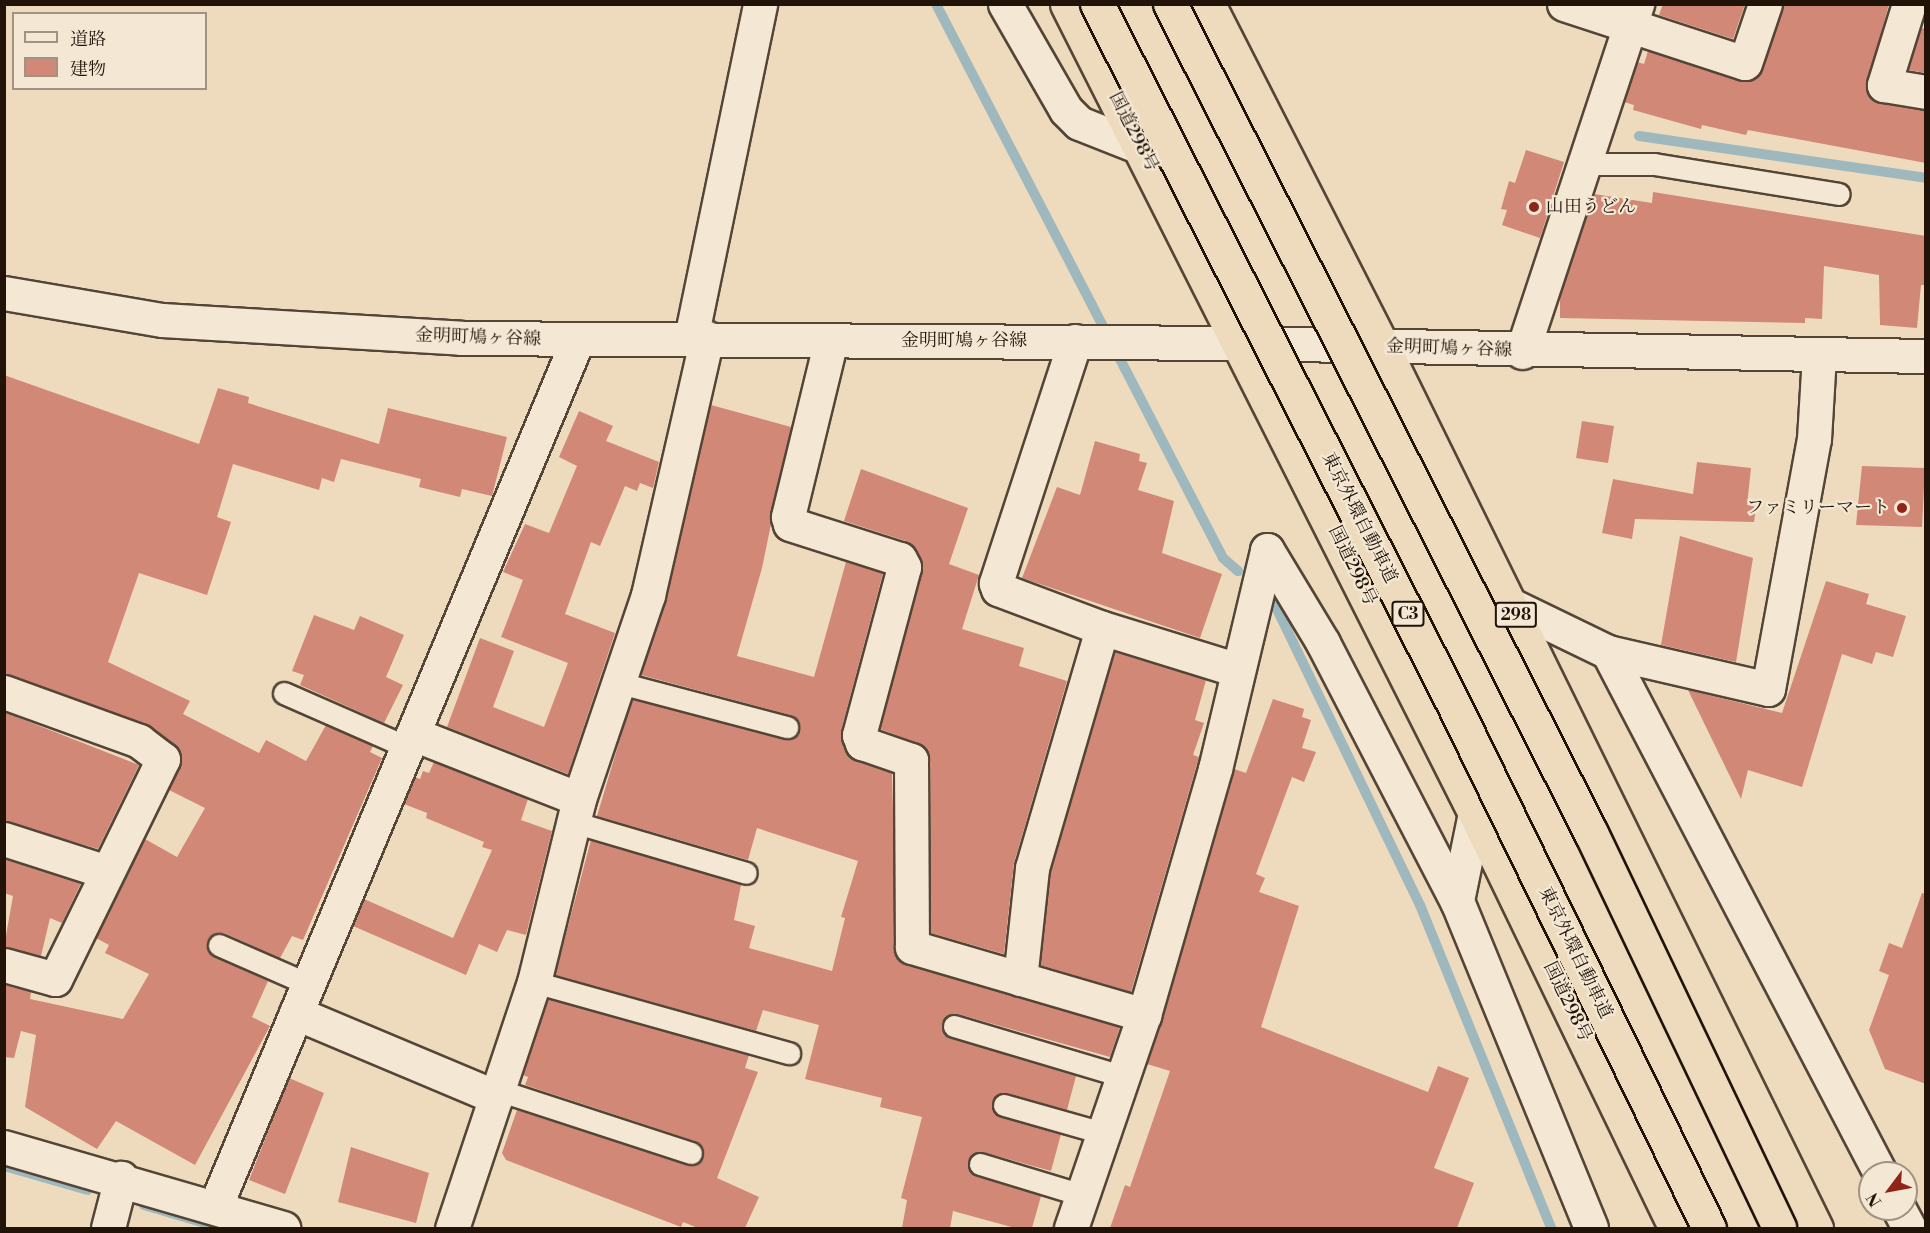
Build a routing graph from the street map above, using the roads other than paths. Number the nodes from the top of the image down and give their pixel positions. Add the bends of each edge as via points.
1 (760, 4) edge
2 (1005, 4) edge
3 (1067, 4) edge
4 (1097, 4) edge
5 (1170, 4) edge
6 (1208, 4) edge
7 (1564, 4) edge
8 (1765, 4) edge
9 (1909, 4) edge
10 (1633, 16) edge
11 (1228, 20) edge
12 (1926, 92) edge
13 (1142, 148) junction
14 (1584, 164) junction
15 (1839, 194) dead end
16 (4, 293) edge
17 (699, 338) junction
18 (831, 339) junction
19 (577, 341) junction
20 (1076, 341) junction
21 (1241, 343) junction
22 (1383, 347) junction
23 (1522, 352) junction
24 (1819, 354) junction
25 (1926, 356) edge
26 (1511, 605) junction
27 (1102, 628) junction
28 (1608, 652) junction
29 (1238, 669) junction
30 (620, 683) junction
31 (4, 692) edge
32 (284, 693) dead end
33 (787, 728) dead end
34 (410, 741) junction
35 (576, 810) junction
36 (1475, 813) junction
37 (4, 839) edge
38 (107, 872) junction
39 (746, 873) dead end
40 (1457, 901) junction
41 (219, 945) dead end
42 (4, 965) edge
43 (1020, 979) junction
44 (534, 982) junction
45 (302, 999) junction
46 (1144, 1015) junction
47 (954, 1026) dead end
48 (789, 1053) dead end
49 (1122, 1076) junction
50 (497, 1093) junction
51 (1004, 1105) dead end
52 (1103, 1133) junction
53 (4, 1146) edge
54 (691, 1153) dead end
55 (1874, 1161) edge
56 (980, 1164) dead end
57 (121, 1178) junction
58 (1082, 1195) junction
59 (215, 1207) junction
60 (108, 1228) edge
61 (283, 1228) edge
62 (452, 1228) edge
63 (1071, 1228) edge
64 (1591, 1228) edge
65 (1676, 1228) edge
66 (1709, 1228) edge
67 (1779, 1228) edge
68 (1818, 1228) edge

1 - 17 street
2 - 13 street via 1066,110 1080,123
3 - 13 highway, 国道298号
4 - 66 highway, 東京外環自動車道 / C3, bridge via 1448,693
5 - 67 highway, bridge via 1591,833
6 - 11 highway, 298
7 - 10 street
8 - 10 street via 1745,63
9 - 12 street via 1884,84
10 - 14 street
11 - 22 highway, 298
13 - 21 highway, 国道298号
14 - 15 lane via 1653,164
14 - 23 street
16 - 19 street, 金明町鳩ヶ谷線 via 162,320 356,334
17 - 18 street, 金明町鳩ヶ谷線
17 - 19 street, 金明町鳩ヶ谷線
17 - 30 street via 648,595
18 - 20 street, 金明町鳩ヶ谷線
18 - 43 street via 788,517 790,524 900,559 904,567 858,735 862,743 911,760 912,947
19 - 34 street
20 - 21 street, 金明町鳩ヶ谷線
20 - 27 street via 996,584 998,589
21 - 22 street, 金明町鳩ヶ谷線
21 - 36 highway, 国道298号
22 - 23 street, 金明町鳩ヶ谷線
22 - 26 highway, 298
23 - 24 street, 金明町鳩ヶ谷線
24 - 25 street, 金明町鳩ヶ谷線
24 - 28 street via 1814,439 1768,689
26 - 28 street
26 - 68 highway, 298
27 - 29 street
27 - 43 street via 1032,868
28 - 55 street
29 - 40 street via 1267,550 1328,654
29 - 46 street via 1215,769
30 - 33 lane
30 - 35 street
31 - 38 street via 139,741 163,759
32 - 34 lane
34 - 35 street
34 - 45 street
35 - 39 lane
35 - 44 street
36 - 40 street
36 - 65 highway, 国道298号
37 - 38 street
38 - 42 street via 55,979
40 - 64 street
41 - 45 lane
43 - 46 street
44 - 48 lane
44 - 50 street
45 - 50 street
45 - 59 street
46 - 49 street
47 - 49 lane
49 - 52 street
50 - 54 lane
50 - 62 street
51 - 52 lane
52 - 58 street
53 - 57 street
56 - 58 lane
57 - 59 street
57 - 60 street
58 - 63 street
59 - 61 street

